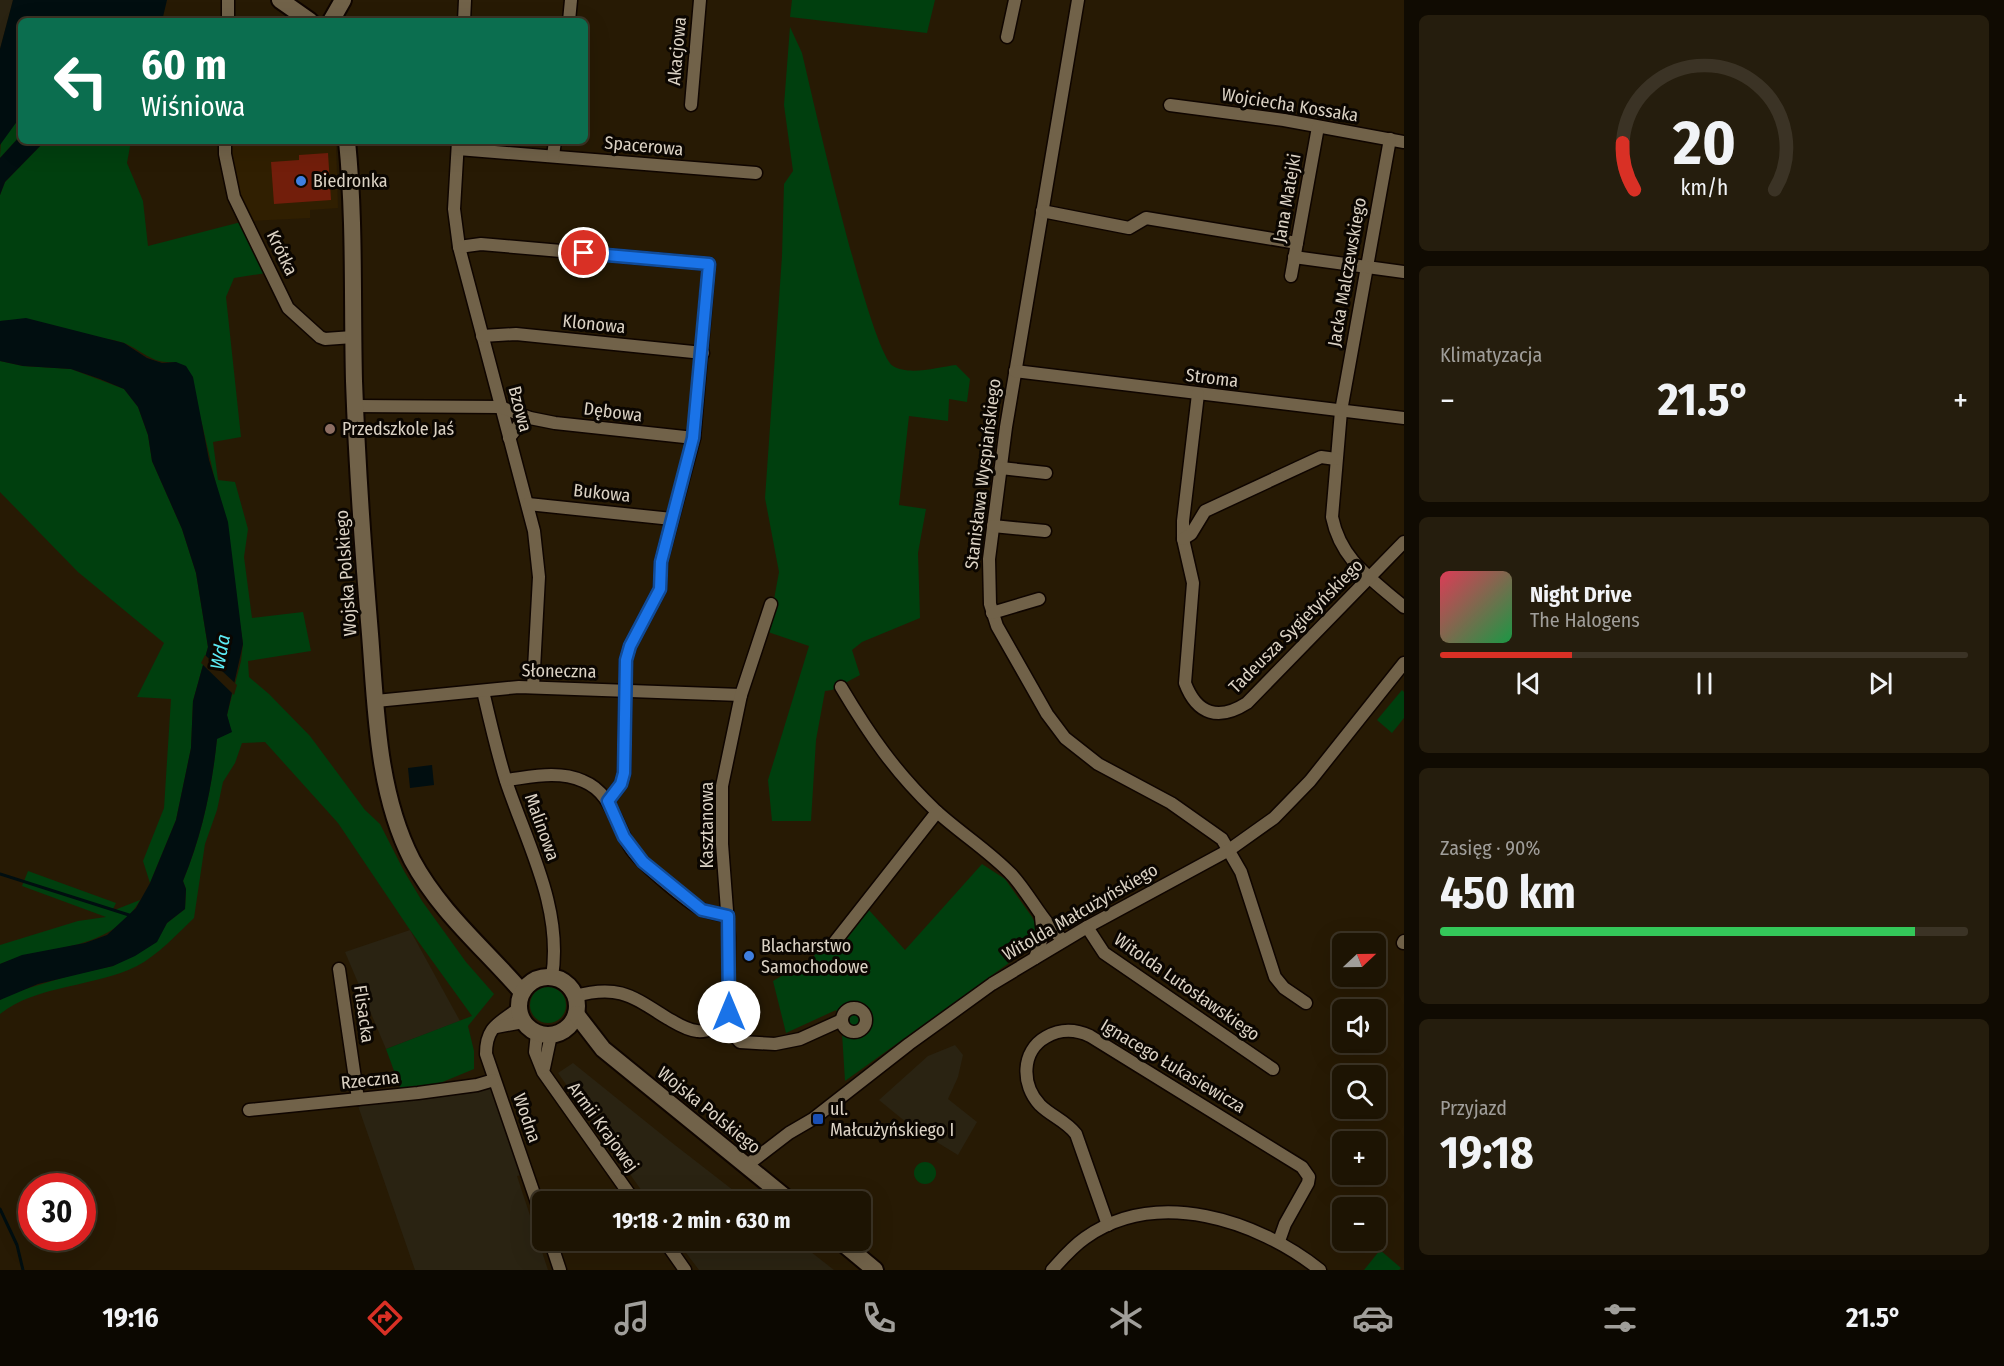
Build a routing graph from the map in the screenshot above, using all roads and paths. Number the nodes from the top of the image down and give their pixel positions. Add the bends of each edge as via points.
1 (228, 0) edge
2 (280, 0) edge
3 (345, 0) edge
4 (465, 0) edge
5 (571, 0) edge
6 (700, 0) edge
7 (1015, 0) edge
8 (1078, 0) edge
9 (228, 18) edge
10 (295, 18) edge
11 (306, 18) edge
12 (333, 18) edge
13 (345, 18) edge
14 (464, 18) edge
15 (569, 18) edge
16 (1007, 37) dead end
17 (691, 105) dead end
18 (1170, 105) dead end
19 (1318, 127) junction
20 (1390, 139) junction
21 (1404, 142) edge
22 (225, 144) edge
23 (347, 144) edge
24 (555, 144) edge
25 (458, 145) edge
26 (553, 156) junction
27 (756, 173) dead end
28 (1042, 211) junction
29 (1297, 243) junction
30 (459, 248) junction
31 (1294, 257) junction
32 (1366, 268) junction
33 (1404, 272) edge
34 (1291, 276) dead end
35 (482, 336) junction
36 (353, 337) junction
37 (702, 353) junction
38 (1015, 371) junction
39 (1198, 394) junction
40 (355, 406) junction
41 (500, 407) junction
42 (1341, 412) junction
43 (530, 418) junction
44 (1404, 418) edge
45 (509, 438) junction
46 (693, 438) junction
47 (1336, 459) junction
48 (1000, 468) junction
49 (1046, 473) dead end
50 (528, 504) junction
51 (672, 519) junction
52 (993, 526) junction
53 (1045, 531) dead end
54 (1183, 539) junction
55 (1404, 543) edge
56 (1370, 578) junction
57 (1039, 598) dead end
58 (771, 604) dead end
59 (1404, 607) edge
60 (992, 613) junction
61 (1404, 663) edge
62 (533, 687) junction
63 (841, 687) dead end
64 (625, 690) junction
65 (483, 691) junction
66 (741, 695) junction
67 (376, 701) junction
68 (506, 780) junction
69 (608, 801) junction
70 (937, 812) junction
71 (1229, 850) junction
72 (1040, 913) junction
73 (728, 916) junction
74 (1087, 927) junction
75 (1063, 940) junction
76 (834, 943) dead end
77 (1035, 958) junction
78 (339, 969) dead end
79 (552, 977) junction
80 (575, 996) junction
81 (524, 1001) junction
82 (1306, 1003) dead end
83 (576, 1014) junction
84 (842, 1020) dead end
85 (724, 1024) junction
86 (551, 1033) junction
87 (603, 1049) junction
88 (1273, 1070) dead end
89 (494, 1080) junction
90 (358, 1099) junction
91 (249, 1110) dead end
92 (746, 1166) junction
93 (533, 1191) edge
94 (627, 1191) edge
95 (777, 1191) edge
96 (1108, 1225) junction
97 (1279, 1241) junction
98 (554, 1251) edge
99 (671, 1251) edge
100 (852, 1251) edge
101 (560, 1270) edge
102 (685, 1270) edge
103 (875, 1270) edge
104 (1052, 1270) edge
105 (1320, 1270) edge

1 - 9 street
2 - 10 street
2 - 11 street
3 - 12 street
3 - 13 street via 349,4
4 - 14 street
5 - 15 street
6 - 17 street, Akacjowa
7 - 16 street
8 - 28 street, Stanisława Wyspiańskiego
18 - 19 street, Wojciecha Kossaka
19 - 20 street, Wojciecha Kossaka
19 - 29 street, Jana Matejki
20 - 21 street, Wojciecha Kossaka
20 - 32 street, Jacka Malczewskiego
22 - 36 street, Krótka via 234,197 288,308 320,337
23 - 36 street, Wojska Polskiego
24 - 26 street
25 - 26 street, Spacerowa
25 - 30 street, Bzowa via 454,210
26 - 27 street, Spacerowa
28 - 29 street via 1130,228 1146,218
28 - 38 street, Stanisława Wyspiańskiego
29 - 31 street, Jana Matejki
30 - 35 street, Bzowa
30 - 37 street via 481,244 709,264
31 - 32 street
31 - 34 street, Jana Matejki
32 - 33 street
32 - 42 street, Jacka Malczewskiego
35 - 37 street, Klonowa via 516,334
35 - 41 street, Bzowa
36 - 40 street, Wojska Polskiego
37 - 46 street
38 - 39 street, Stroma
38 - 48 street, Stanisława Wyspiańskiego
39 - 42 street, Stroma
39 - 54 street, Tadeusza Sygietyńskiego
40 - 41 street, Dębowa
40 - 67 street, Wojska Polskiego
41 - 43 street, Dębowa
41 - 45 street, Bzowa
42 - 44 street, Stroma
42 - 47 street, Jacka Malczewskiego
43 - 45 street
43 - 46 street, Dębowa
45 - 50 street, Bzowa
46 - 51 street
47 - 54 street via 1321,457 1205,511 1191,534
47 - 56 street, Jacka Malczewskiego via 1332,503 1335,532 1347,556
48 - 49 street
48 - 52 street, Stanisława Wyspiańskiego
50 - 51 street, Bukowa
50 - 62 street, Bzowa via 539,577
51 - 64 street via 661,562 660,589 626,660
52 - 53 street
52 - 60 street, Stanisława Wyspiańskiego via 987,577
54 - 56 street, Tadeusza Sygietyńskiego via 1193,583 1185,683 1198,706 1211,712 1234,711 1247,703
55 - 56 street, Tadeusza Sygietyńskiego
56 - 59 street, Jacka Malczewskiego
57 - 60 street
58 - 66 street, Kasztanowa
60 - 71 street, Stanisława Wyspiańskiego via 1047,714 1065,738 1098,764 1196,819 1222,839
61 - 71 street, Witolda Małcużyńskiego via 1297,796
62 - 64 street, Słoneczna
62 - 65 street, Słoneczna
63 - 70 street via 883,754
64 - 66 street, Słoneczna
64 - 69 street via 624,773
65 - 67 street, Słoneczna
65 - 68 street, Malinowa
66 - 73 street, Kasztanowa via 722,786
67 - 81 street, Wojska Polskiego via 386,782 412,859 440,903 499,965
68 - 69 street via 560,774 582,780
68 - 79 street, Malinowa via 546,894 555,945
69 - 73 street via 624,837 643,862 702,910
70 - 72 street via 1012,876
70 - 76 street
71 - 74 street, Witolda Małcużyńskiego
71 - 82 street, Stanisława Wyspiańskiego via 1241,872 1275,976 1284,988
72 - 75 street
72 - 77 street via 1043,935
73 - 85 street, Kasztanowa via 729,1012
74 - 75 street, Witolda Małcużyńskiego
74 - 88 street, Witolda Lutosławskiego via 1104,953
75 - 77 street, Witolda Małcużyńskiego
77 - 92 street, Witolda Małcużyńskiego via 950,1013
78 - 90 street, Flisacka
79 - 80 street via 562,980
79 - 81 street
80 - 83 street
80 - 85 street via 618,991 699,1032
81 - 86 street, Wojska Polskiego
81 - 89 street, Wodna via 491,1028 486,1038
83 - 86 street
83 - 87 street, Wojska Polskiego
84 - 85 street via 800,1039 775,1044 740,1042
86 - 87 street, Wojska Polskiego
86 - 94 street, Armii Krajowej via 535,1052 543,1072
87 - 92 street, Wojska Polskiego
89 - 90 street, Rzeczna
89 - 93 street, Wodna
90 - 91 street, Rzeczna
92 - 95 street, Wojska Polskiego
96 - 97 street via 1146,1214 1186,1212
96 - 97 street, Ignacego Łukasiewicza via 1076,1134 1042,1107 1029,1086 1029,1054 1039,1042 1060,1032 1076,1031 1090,1036 1302,1167 1309,1177 1308,1183
96 - 104 street via 1075,1245
97 - 105 street
98 - 101 street
99 - 102 street
100 - 103 street

